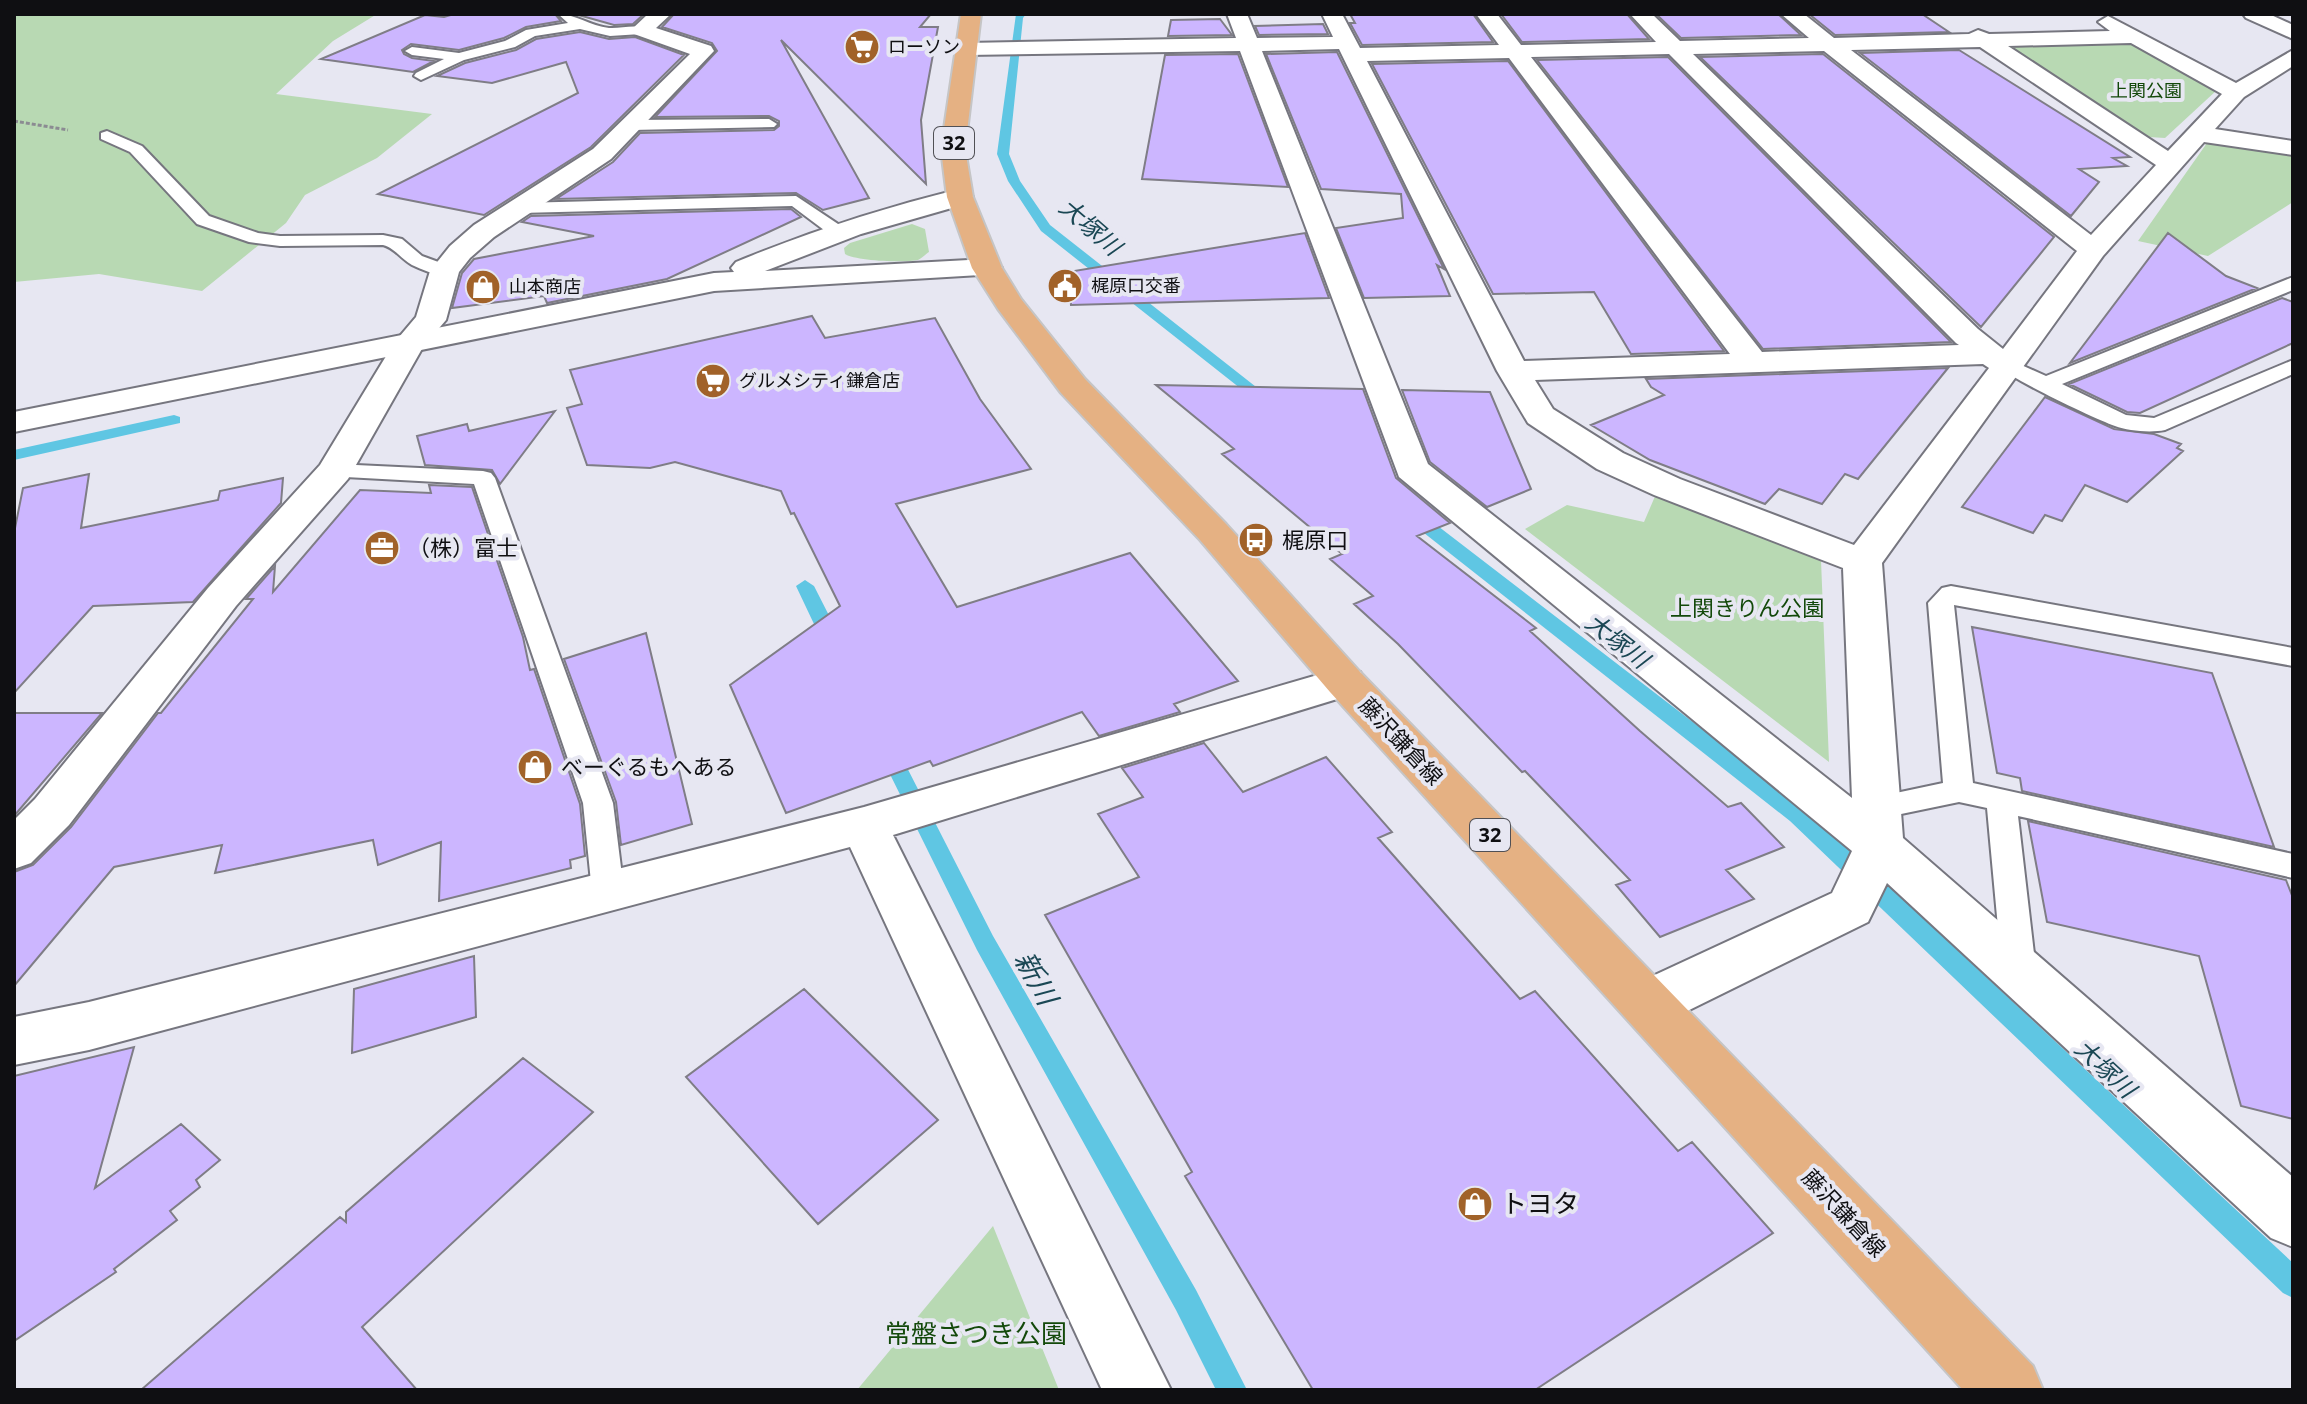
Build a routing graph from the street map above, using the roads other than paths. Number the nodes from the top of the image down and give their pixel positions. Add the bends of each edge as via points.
1 (564, 14) edge
2 (971, 14) edge
3 (1332, 14) edge
4 (1486, 14) edge
5 (1640, 14) edge
6 (1791, 14) edge
7 (2094, 14) edge
8 (2253, 14) edge
9 (651, 22) edge
10 (1957, 23) dead end
11 (579, 25) junction
12 (1242, 30) edge
13 (2293, 33) edge
14 (2135, 37) junction
15 (1984, 40) junction
16 (1830, 44) junction
17 (1675, 48) junction
18 (966, 49) junction
19 (1349, 49) junction
20 (412, 51) dead end
21 (1514, 51) junction
22 (459, 57) junction
23 (2293, 57) edge
24 (421, 76) dead end
25 (2236, 92) junction
26 (769, 124) dead end
27 (631, 125) junction
28 (2197, 134) junction
29 (107, 136) road end
30 (2293, 148) edge
31 (2169, 163) junction
32 (960, 197) junction
33 (640, 204) junction
34 (520, 208) junction
35 (619, 221) dead end
36 (838, 232) junction
37 (2093, 250) junction
38 (987, 268) junction
39 (445, 271) junction
40 (714, 282) junction
41 (2293, 283) edge
42 (410, 343) junction
43 (1998, 360) junction
44 (1754, 363) junction
45 (2293, 366) edge
46 (1513, 371) junction
47 (2043, 384) junction
48 (14, 422) edge
49 (335, 471) junction
50 (1862, 562) junction
51 (2293, 657) edge
52 (1345, 682) junction
53 (1959, 791) junction
54 (2001, 801) junction
55 (864, 825) junction
56 (1878, 827) junction
57 (14, 850) edge
58 (2293, 866) edge
59 (608, 892) junction
60 (2019, 972) junction
61 (1650, 1003) junction
62 (14, 1041) edge
63 (2293, 1217) edge
64 (1137, 1390) edge
65 (2009, 1390) edge

1 - 11 lane
2 - 18 main road, 藤沢鎌倉線 / 32
3 - 19 street
4 - 21 street
5 - 17 street
6 - 16 street
7 - 14 street
8 - 13 street
9 - 11 lane via 601,32
9 - 27 street via 703,51
10 - 15 street
11 - 22 lane via 531,33
12 - 18 street
12 - 19 street
12 - 56 street via 1412,469
14 - 15 street
14 - 25 street
15 - 16 street
15 - 31 street
16 - 17 street
16 - 37 street
17 - 21 street
17 - 43 street
18 - 32 main road, 藤沢鎌倉線 / 32 via 953,149
19 - 21 street
19 - 46 street
20 - 22 lane
21 - 44 street
22 - 24 lane
23 - 25 street
25 - 28 street
26 - 27 lane
27 - 34 street via 602,154
28 - 30 street
28 - 31 street
29 - 39 lane via 136,149 203,220 280,241 383,240
31 - 37 street
32 - 36 street
32 - 38 main road, 藤沢鎌倉線 / 32
33 - 34 lane
33 - 35 lane
33 - 36 lane via 796,201
34 - 39 street via 484,231
36 - 40 street
37 - 43 street
38 - 40 street
38 - 52 main road, 藤沢鎌倉線 / 32 via 1073,386 1213,532
39 - 42 street via 431,320
40 - 42 street
41 - 47 lane
42 - 48 street
42 - 49 street
43 - 44 street
43 - 47 lane
43 - 50 street
44 - 46 street
45 - 47 lane via 2157,425 2121,421
46 - 50 street via 1540,416 1610,461
49 - 57 street via 222,597 52,812
49 - 59 lane via 483,478 598,803
50 - 56 street
51 - 53 lane via 1951,594 1941,603
52 - 55 street
52 - 61 main road, 藤沢鎌倉線 / 32
53 - 54 lane
53 - 56 lane
54 - 58 lane
54 - 60 lane
55 - 59 street
55 - 64 street
56 - 60 street
56 - 61 street via 1850,907
59 - 62 street
60 - 63 street
61 - 65 main road, 藤沢鎌倉線 / 32

